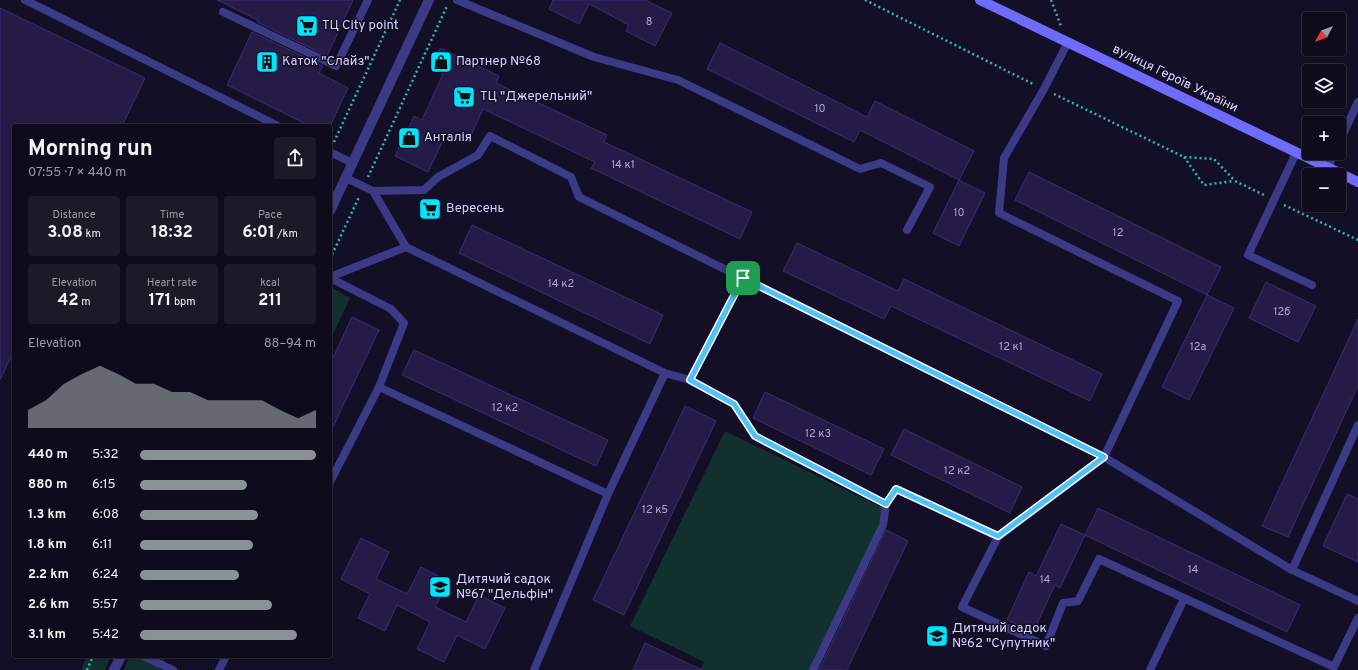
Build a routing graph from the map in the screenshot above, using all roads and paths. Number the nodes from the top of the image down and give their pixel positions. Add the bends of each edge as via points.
1 (25, 0) edge
2 (368, 0) edge
3 (400, 0) edge
4 (429, 0) edge
5 (450, 0) edge
6 (457, 0) edge
7 (864, 0) edge
8 (980, 0) edge
9 (1051, 0) edge
10 (223, 12) dead end
11 (1068, 42) junction
12 (1044, 89) junction
13 (1358, 102) edge
14 (274, 124) edge
15 (1346, 128) edge
16 (333, 143) dead end
17 (332, 153) edge
18 (1296, 153) junction
19 (1184, 157) junction
20 (1331, 160) edge
21 (352, 163) junction
22 (1328, 168) joint
23 (1346, 176) edge
24 (346, 178) junction
25 (1235, 181) junction
26 (1358, 182) edge
27 (363, 187) junction
28 (373, 191) junction
29 (1274, 200) junction
30 (332, 208) edge
31 (907, 230) dead end
32 (1358, 240) edge
33 (406, 247) junction
34 (332, 255) edge
35 (332, 277) edge
36 (743, 278) junction
37 (332, 279) edge
38 (1312, 285) dead end
39 (665, 373) junction
40 (690, 380) junction
41 (379, 387) junction
42 (1358, 425) edge
43 (1104, 457) junction
44 (332, 478) edge
45 (608, 494) junction
46 (886, 504) junction
47 (998, 536) junction
48 (1292, 570) junction
49 (1184, 599) junction
50 (1358, 600) edge
51 (1358, 618) edge
52 (92, 658) edge
53 (120, 658) edge
54 (147, 658) edge
55 (225, 658) edge
56 (1337, 668) edge
57 (87, 670) edge
58 (114, 670) edge
59 (173, 670) edge
60 (219, 670) edge
61 (534, 670) edge
62 (813, 670) edge
63 (1150, 670) edge

1 - 14 lane
2 - 10 lane via 336,66
3 - 16 path
4 - 21 street
5 - 27 path
6 - 31 lane via 594,57 678,80 860,169 880,163 930,187
7 - 12 path
8 - 11 main road, вулиця Героїв України
9 - 11 path
11 - 12 lane
11 - 18 main road, вулиця Героїв України
12 - 19 path
12 - 43 lane via 1004,158 999,213 1178,301
13 - 15 lane
17 - 21 lane
18 - 22 main road, вулиця Героїв України
18 - 29 lane
19 - 25 path via 1214,159
19 - 25 path via 1204,185
20 - 22 lane
21 - 24 street
23 - 26 main road, вулиця Героїв України
24 - 27 lane
24 - 30 street
25 - 29 path
27 - 28 lane
27 - 34 path
28 - 33 lane
28 - 36 lane via 424,190 438,176 478,155 490,136 571,177 579,197
29 - 32 path
29 - 38 lane via 1248,255
33 - 35 lane
33 - 39 lane
36 - 40 lane
36 - 43 lane
37 - 41 lane via 391,309 404,323
39 - 40 lane
39 - 45 lane
40 - 46 lane via 734,404 755,436
41 - 44 lane
41 - 45 lane
42 - 48 lane
43 - 47 lane
43 - 48 lane
45 - 61 lane
46 - 47 lane via 896,489
46 - 62 lane via 883,526
47 - 49 lane via 962,607 1046,646 1063,603 1078,602 1099,559
48 - 50 lane
49 - 56 lane
49 - 63 lane
51 - 56 lane
52 - 57 path
53 - 58 street
54 - 59 lane
55 - 60 lane

